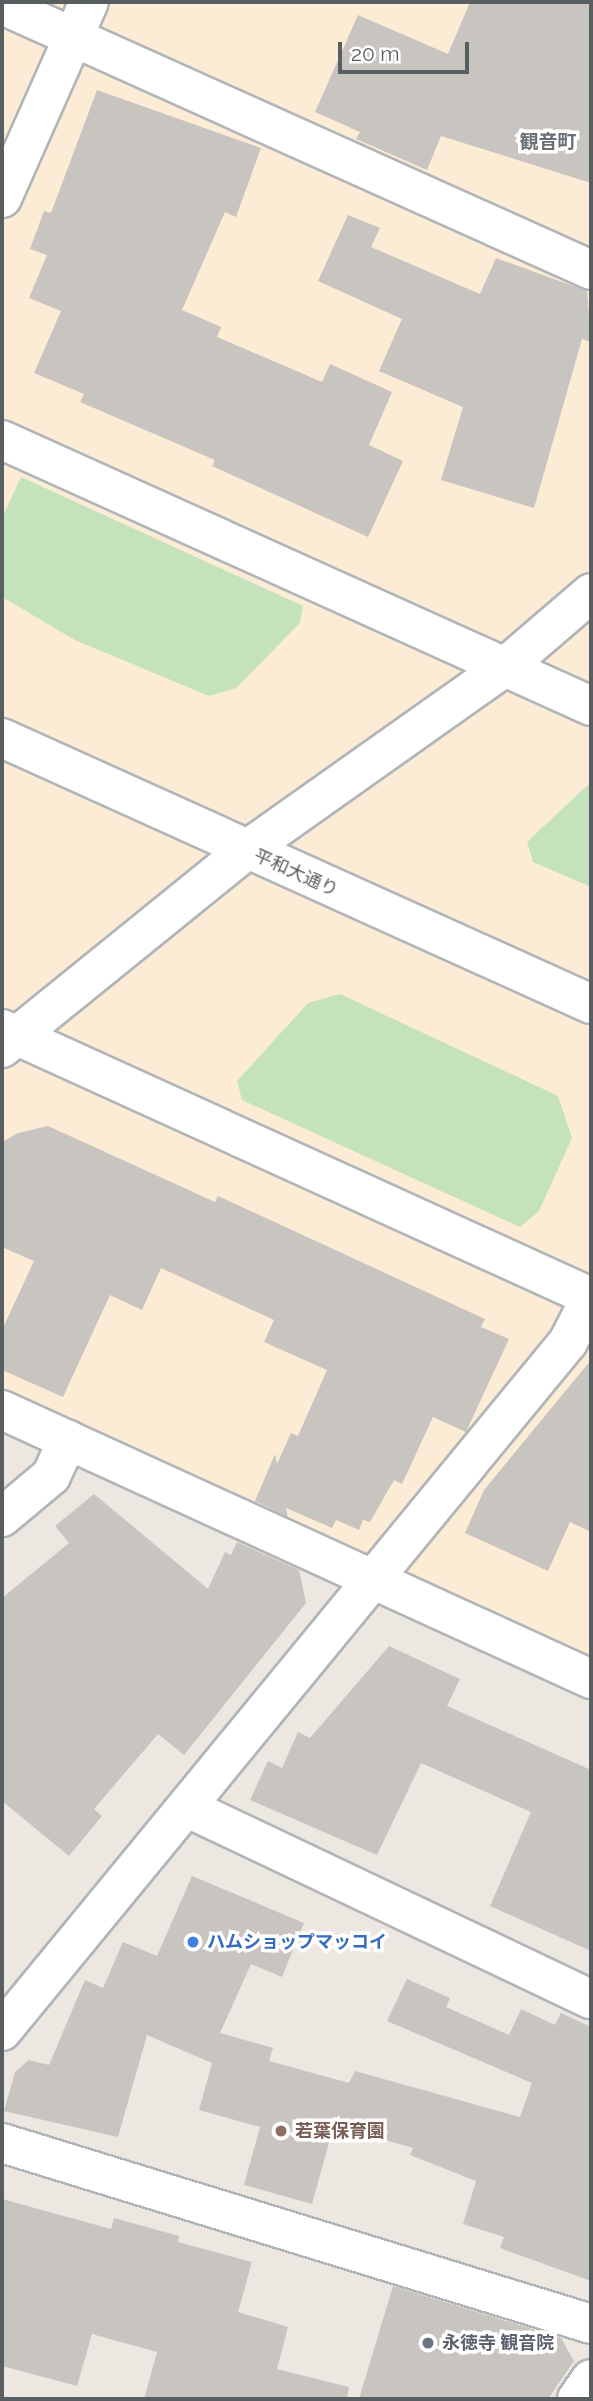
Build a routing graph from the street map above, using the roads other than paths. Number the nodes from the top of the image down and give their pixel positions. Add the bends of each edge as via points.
1 (89, 2) edge
2 (2, 5) edge
3 (73, 38) junction
4 (2, 198) edge
5 (591, 270) edge
6 (2, 440) edge
7 (591, 593) edge
8 (505, 667) junction
9 (591, 706) edge
10 (2, 738) edge
11 (245, 851) junction
12 (591, 1004) edge
13 (7, 1038) edge
14 (591, 1297) edge
15 (2, 1410) edge
16 (68, 1440) junction
17 (2, 1517) edge
18 (373, 1579) junction
19 (591, 1679) edge
20 (188, 1808) junction
21 (591, 1998) edge
22 (2, 2031) edge
23 (2, 2143) edge
24 (591, 2324) edge
25 (591, 2379) edge
26 (577, 2399) edge

1 - 3 street
2 - 3 street
3 - 4 street
3 - 5 street
6 - 8 street
7 - 8 street
8 - 9 street
8 - 11 street
10 - 11 street, 平和大通り
11 - 12 street, 平和大通り
11 - 13 street
13 - 14 street
14 - 18 street via 568,1342
15 - 16 street
16 - 17 street via 51,1476
16 - 18 street
18 - 19 street
18 - 20 street
20 - 21 street
20 - 22 street
23 - 24 street
25 - 26 street

